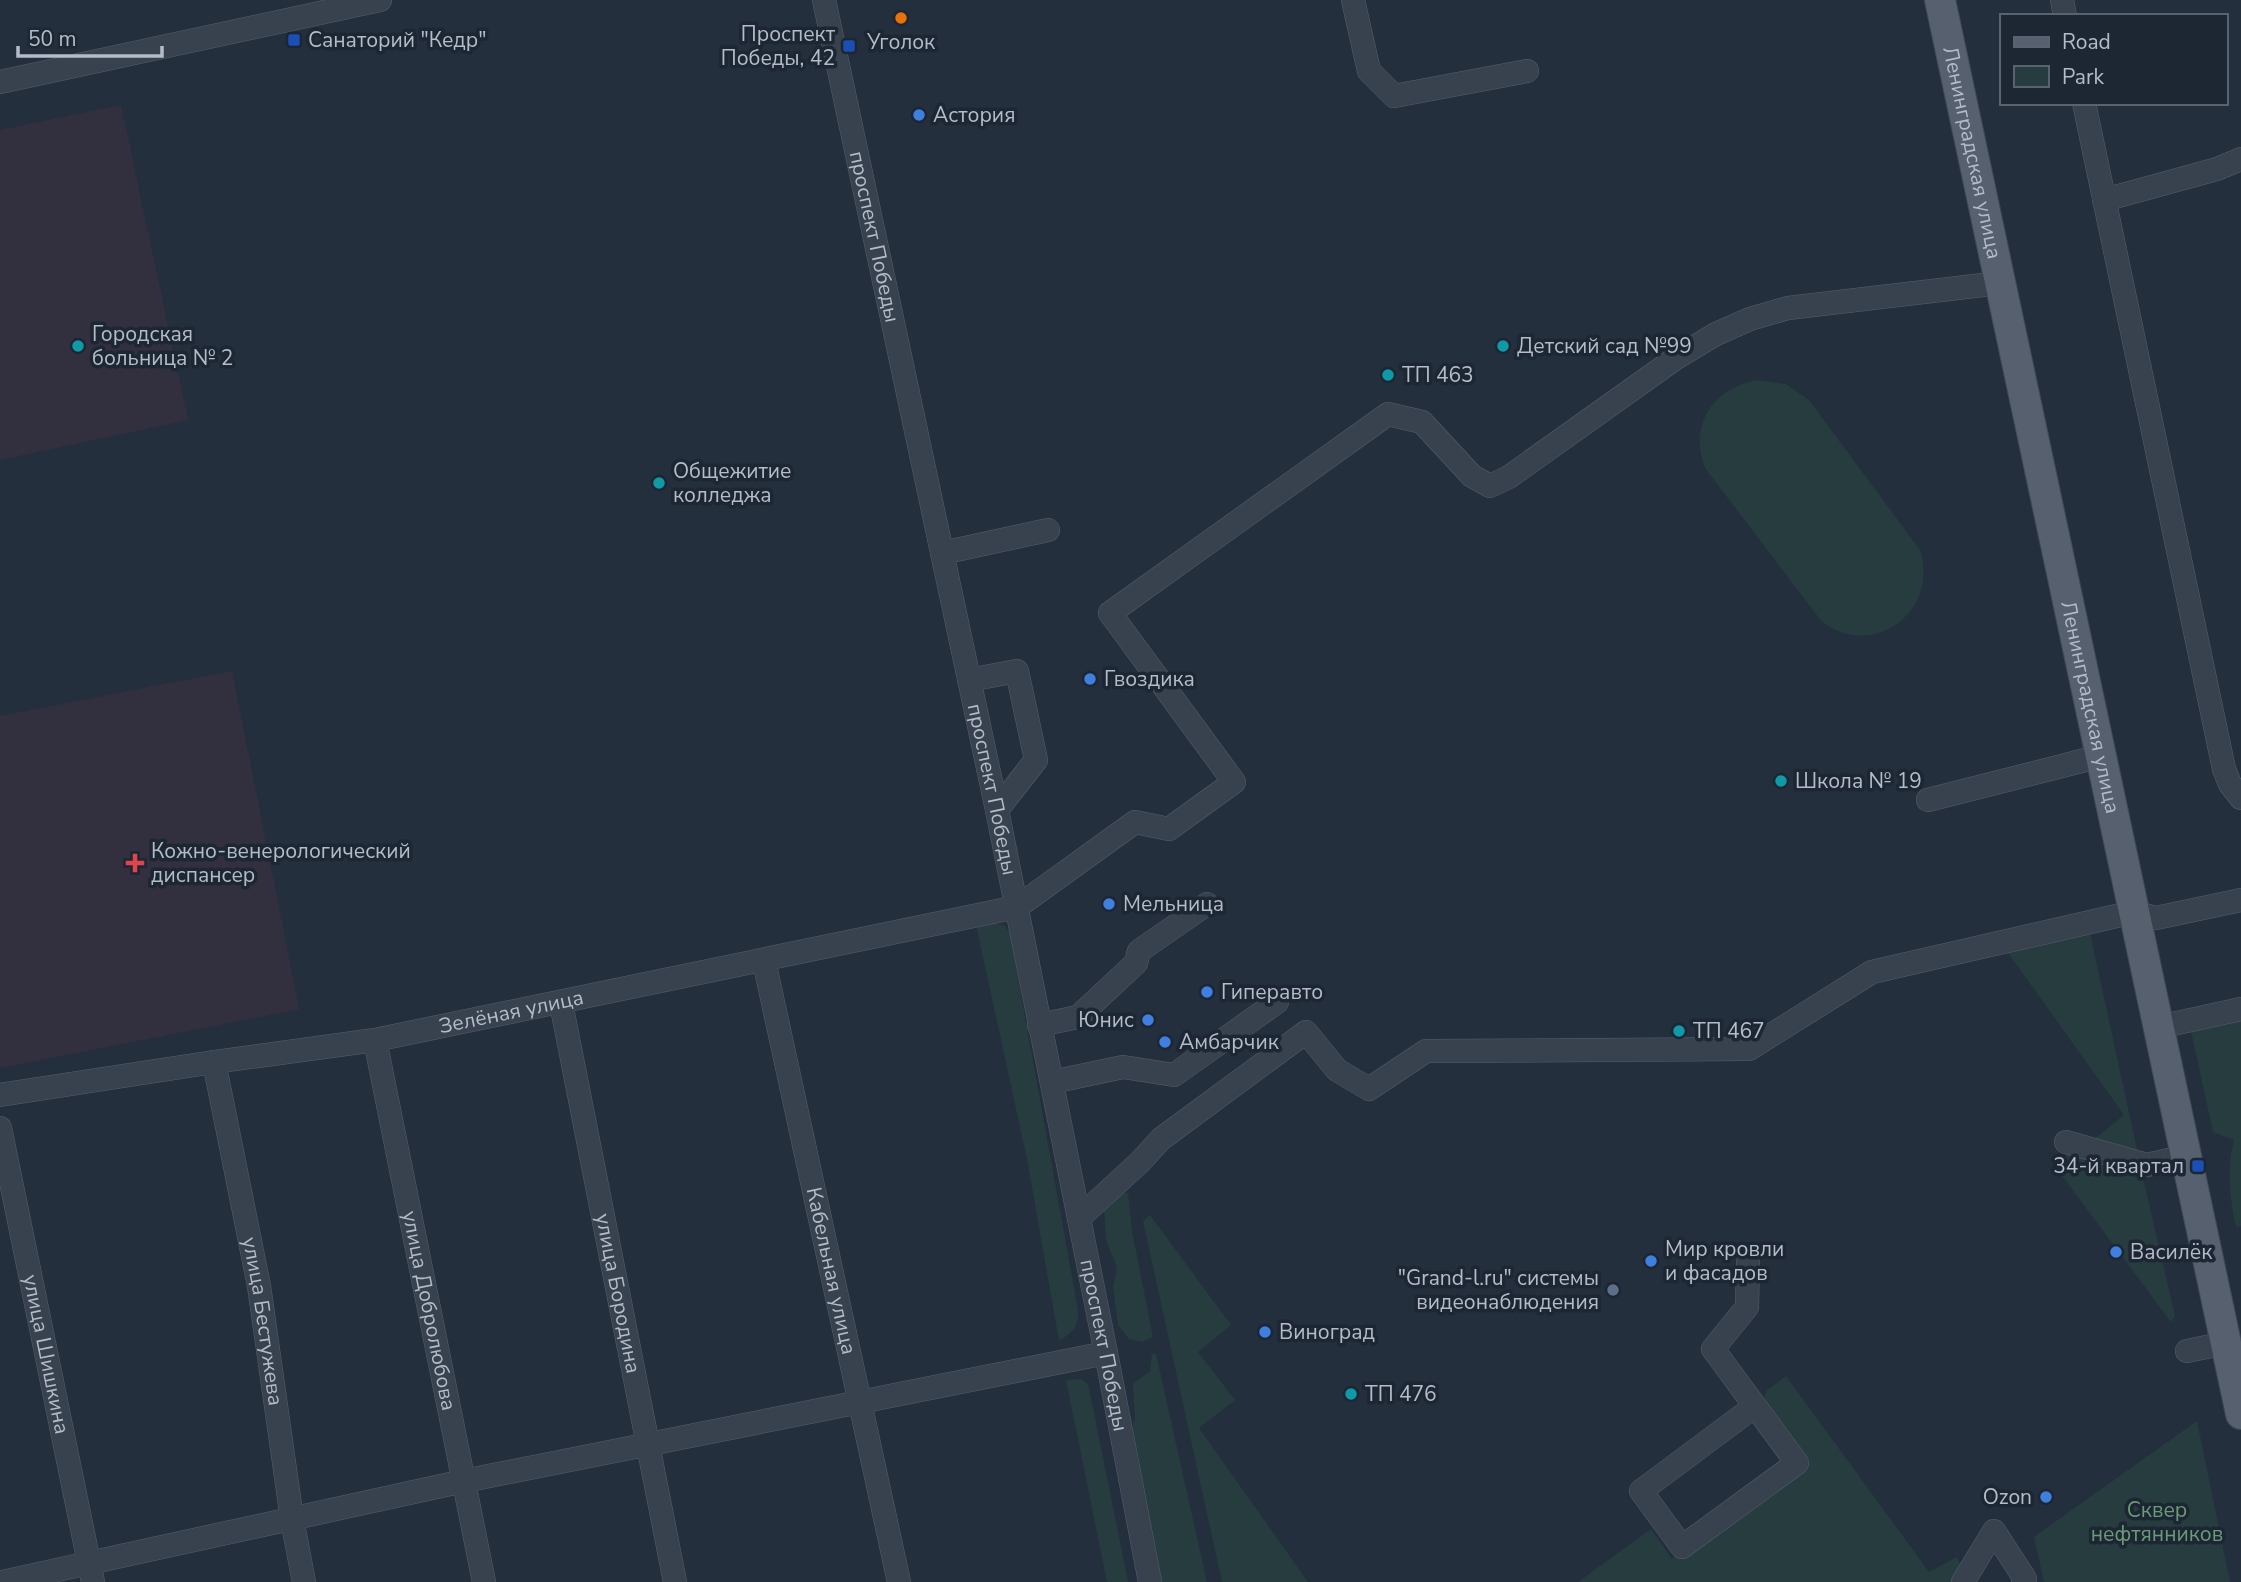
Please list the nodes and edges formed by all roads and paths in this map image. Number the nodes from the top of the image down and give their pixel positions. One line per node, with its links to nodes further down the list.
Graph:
1 (380, 0): 6 (street)
2 (824, 0): 12 (street, проспект Победы)
3 (1353, 0): 5 (street)
4 (1940, 1): 10 (main road, Ленинградская улица)
5 (1527, 71)
6 (0, 82)
7 (2084, 105): 9 (street)
8 (2241, 159): 9 (street)
9 (2104, 200): 15 (street)
10 (2000, 283): 14 (main road, Ленинградская улица); 20 (street)
11 (1048, 530): 12 (street)
12 (942, 553): 13 (street, проспект Победы)
13 (969, 680): 17 (street, проспект Победы); 17 (street)
14 (2101, 756): 16 (street); 21 (main road, Ленинградская улица)
15 (2241, 798)
16 (1928, 800)
17 (997, 810): 20 (street, проспект Победы)
18 (2241, 900): 21 (street)
19 (1207, 904): 26 (street)
20 (1017, 907): 22 (street, Зелёная улица); 26 (street, проспект Победы)
21 (2134, 912): 27 (main road, Ленинградская улица); 35 (street)
22 (764, 961): 24 (street, Зелёная улица); 40 (street, Кабельная улица)
23 (1277, 1002): 30 (street)
24 (561, 1003): 28 (street, Зелёная улица); 43 (street, улица Бородина)
25 (2241, 1009): 27 (street)
26 (1039, 1025): 30 (street, проспект Победы)
27 (2158, 1027): 34 (main road, Ленинградская улица)
28 (375, 1040): 29 (street, Зелёная улица); 44 (street, улица Добролюбова)
29 (214, 1062): 31 (street, Зелёная улица); 45 (street, улица Бестужева)
30 (1052, 1082): 35 (street, проспект Победы)
31 (0, 1095)
32 (0, 1128): 46 (street, улица Шишкина)
33 (2066, 1142): 34 (street)
34 (2186, 1156): 37 (main road, Ленинградская улица)
35 (1079, 1218): 39 (street, проспект Победы)
36 (1748, 1263): 41 (street)
37 (2226, 1343): 38 (street); 42 (main road, Ленинградская улица)
38 (2187, 1351)
39 (1106, 1353): 40 (street); 52 (street, проспект Победы)
40 (860, 1403): 43 (street); 51 (street, Кабельная улица)
41 (1755, 1406): 41 (street)
42 (2241, 1414)
43 (647, 1446): 44 (street); 50 (street, улица Бородина)
44 (464, 1481): 45 (street); 49 (street, улица Добролюбова)
45 (292, 1518): 46 (street); 48 (street, улица Бестужева)
46 (91, 1572): 47 (street)
47 (2, 1582)
48 (304, 1582)
49 (484, 1582)
50 (675, 1582)
51 (899, 1582)
52 (1150, 1582)
53 (1964, 1582): 54 (street)
54 (2023, 1582)

